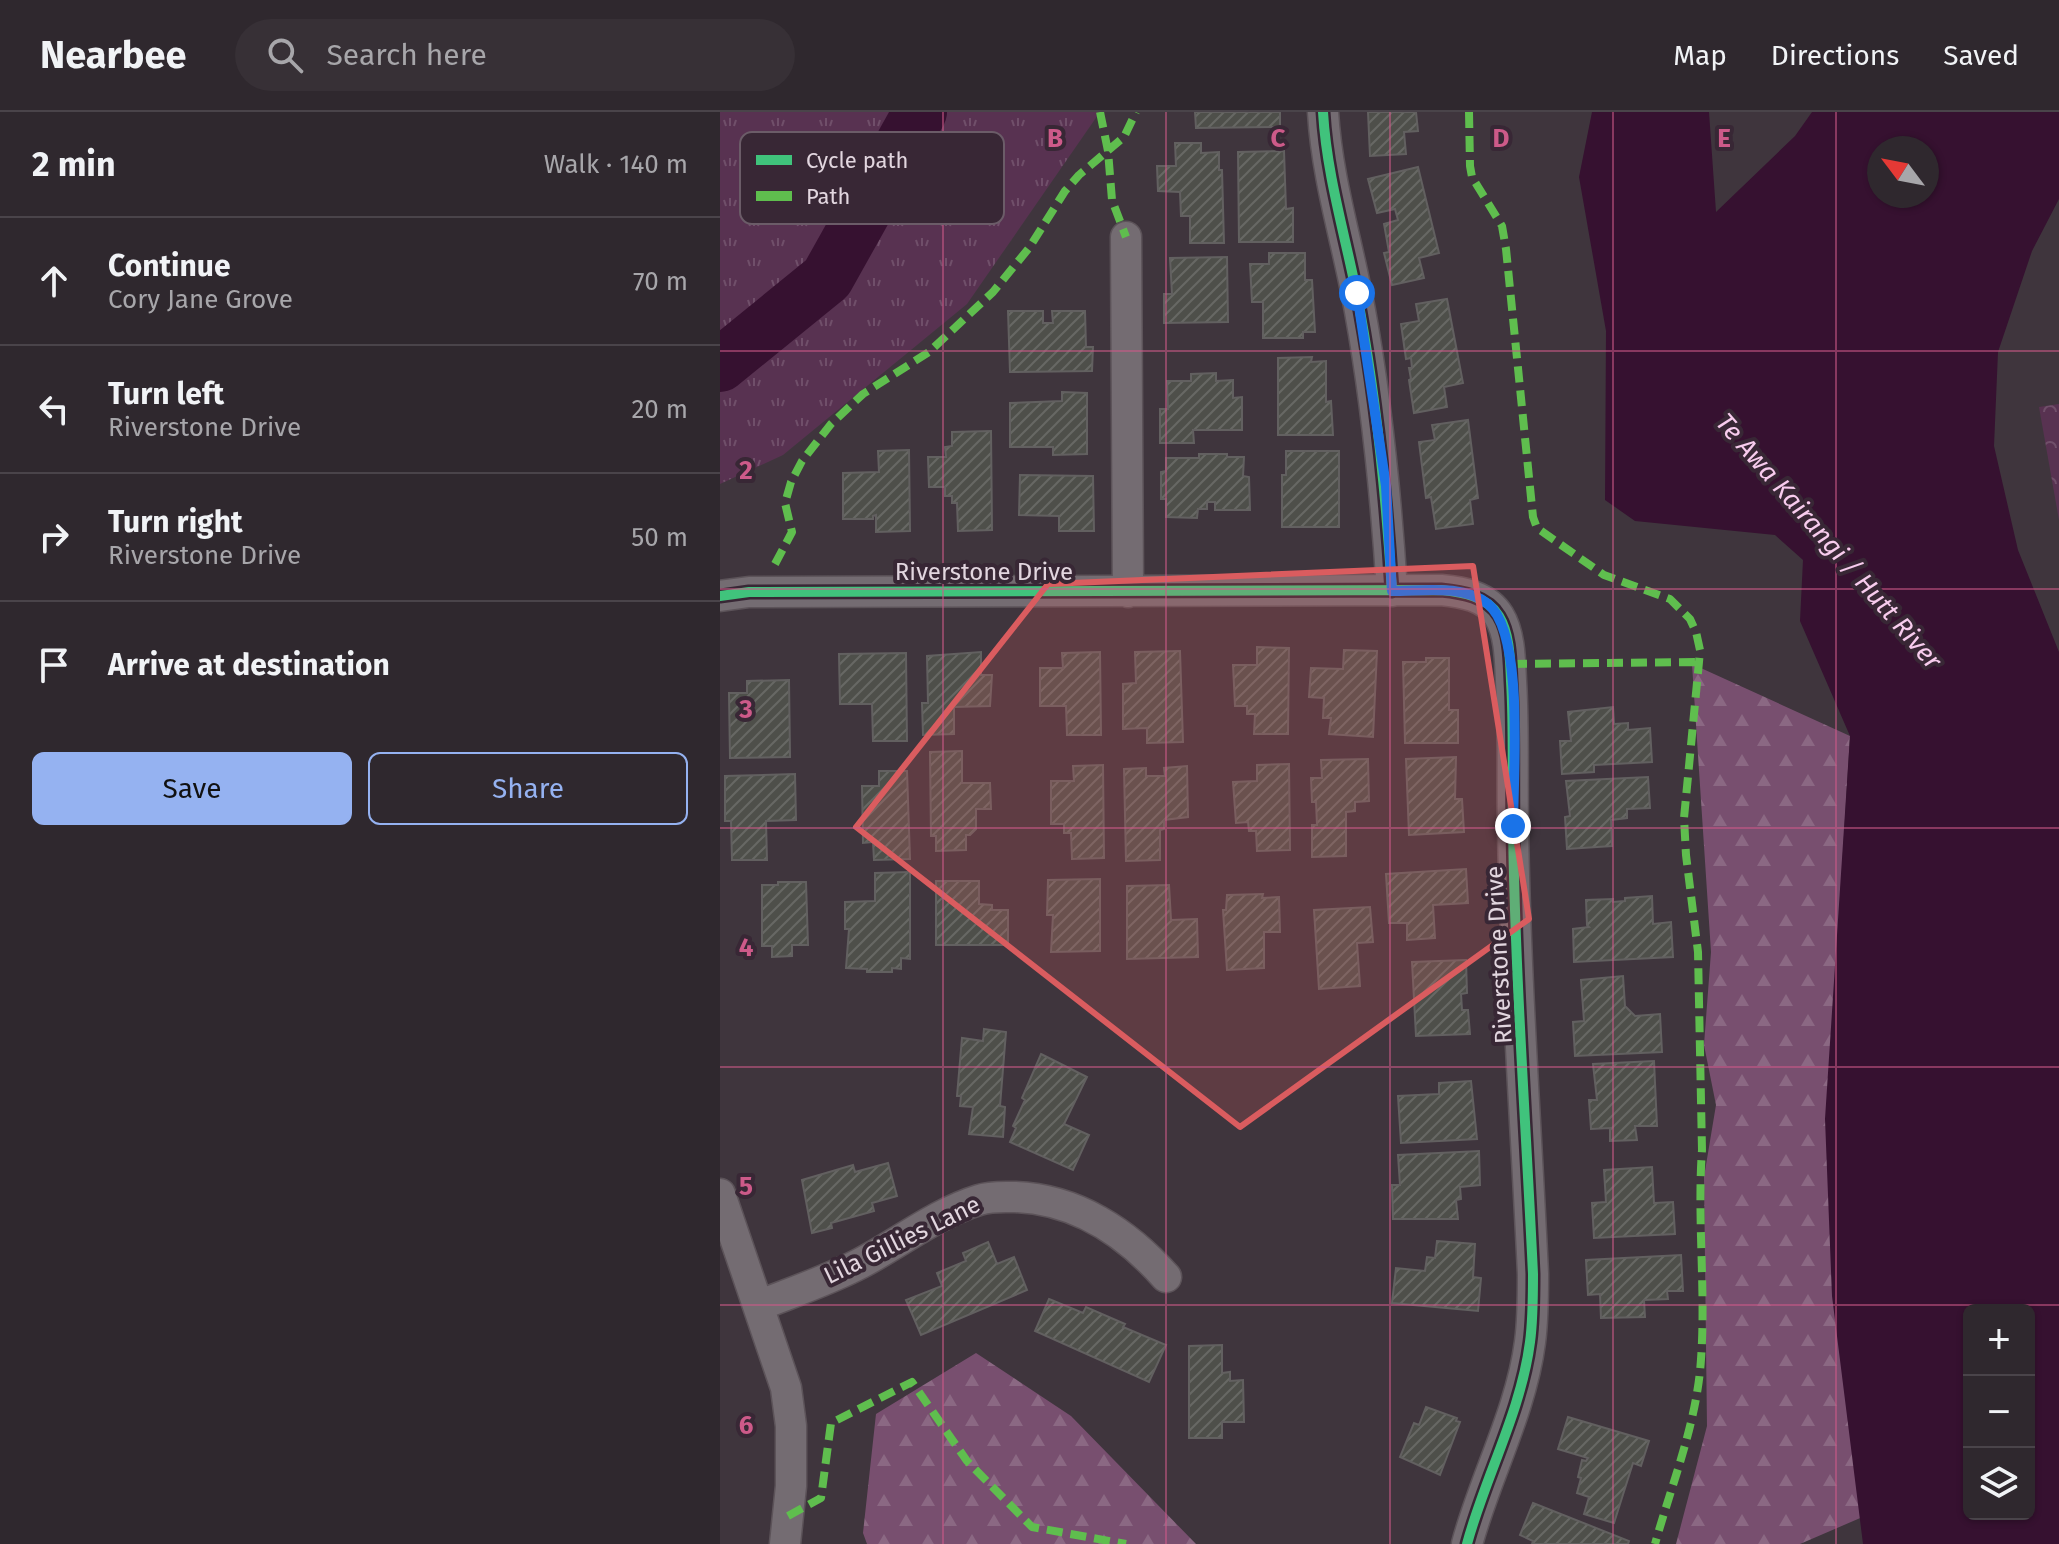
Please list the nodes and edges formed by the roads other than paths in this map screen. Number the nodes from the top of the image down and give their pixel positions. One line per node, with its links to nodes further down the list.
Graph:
1 (1323, 112): 3 (street)
2 (1126, 237): 4 (street)
3 (1392, 591): 4 (street, Riverstone Drive); 10 (street, Riverstone Drive)
4 (1128, 592): 5 (street, Riverstone Drive)
5 (720, 596)
6 (720, 1194): 8 (street)
7 (1166, 1277): 8 (street, Lila Gillies Lane)
8 (760, 1305): 9 (street)
9 (785, 1544)
10 (1467, 1544)

